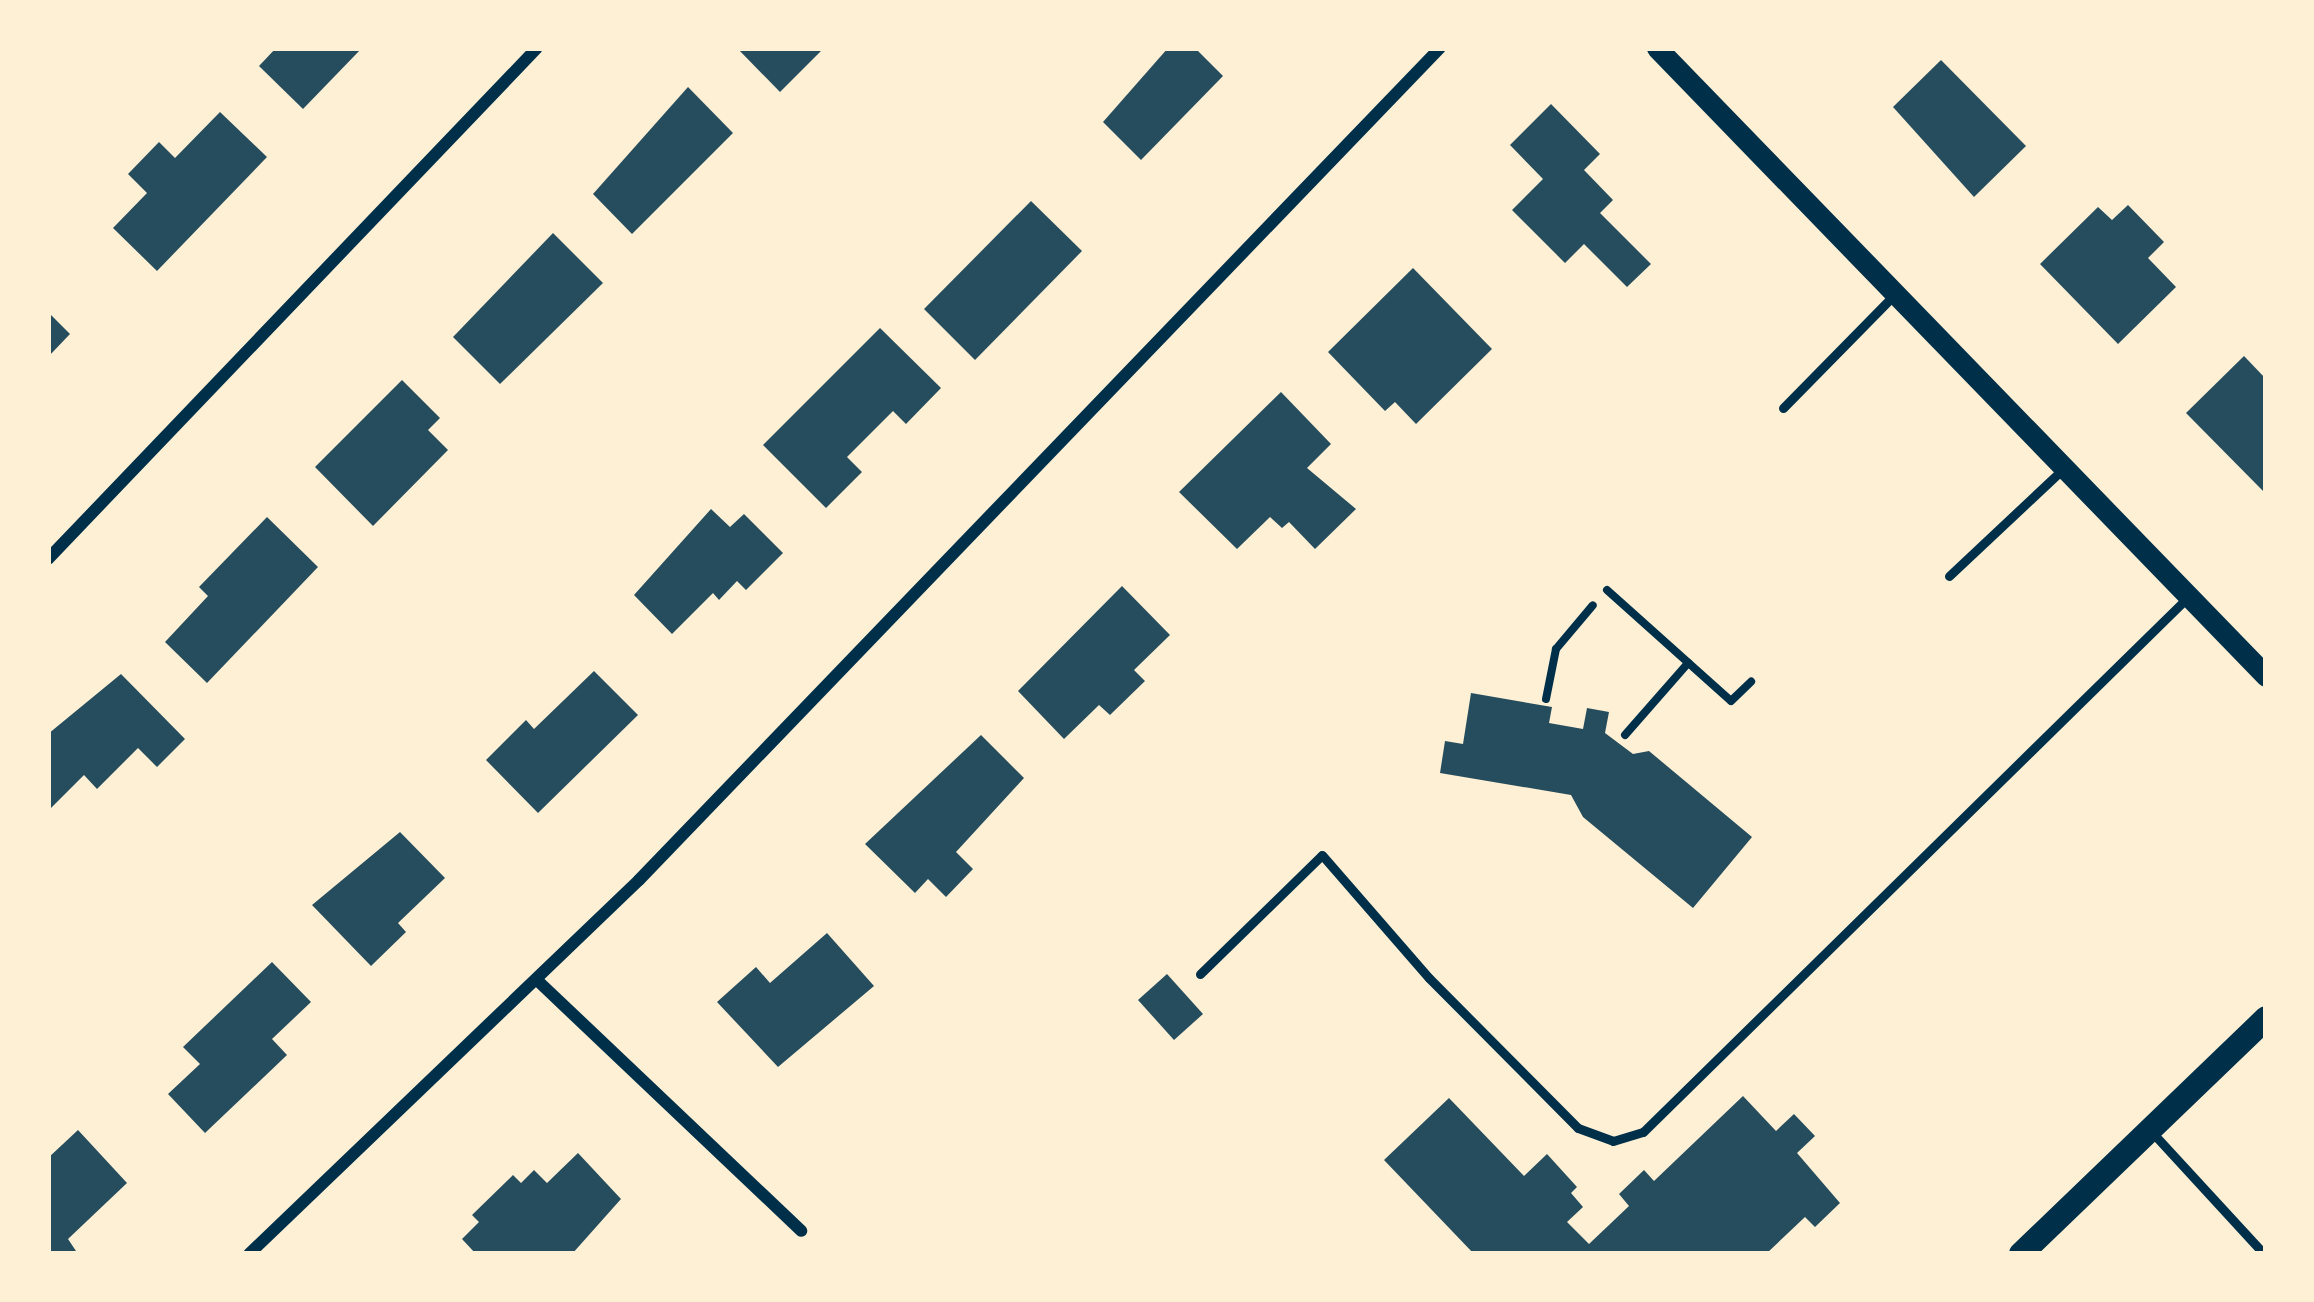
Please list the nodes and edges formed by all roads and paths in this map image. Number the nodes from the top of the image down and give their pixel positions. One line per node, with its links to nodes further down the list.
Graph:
1 (537, 48): 7 (street)
2 (1440, 48): 18 (street)
3 (1658, 48): 4 (street)
4 (1895, 293): 5 (lane); 6 (street)
5 (1784, 408)
6 (2064, 468): 8 (lane); 10 (street)
7 (48, 559)
8 (1949, 576)
9 (1607, 590): 12 (path)
10 (2188, 596): 13 (street); 17 (lane)
11 (1593, 605): 15 (path)
12 (1688, 663): 14 (path); 16 (path)
13 (2266, 676)
14 (1751, 682)
15 (1546, 699)
16 (1625, 735)
17 (1200, 974)
18 (538, 981): 21 (street); 22 (street)
19 (2266, 1018): 20 (main road)
20 (2148, 1129): 23 (main road); 24 (lane)
21 (801, 1231)
22 (249, 1254)
23 (2021, 1254)
24 (2264, 1254)

